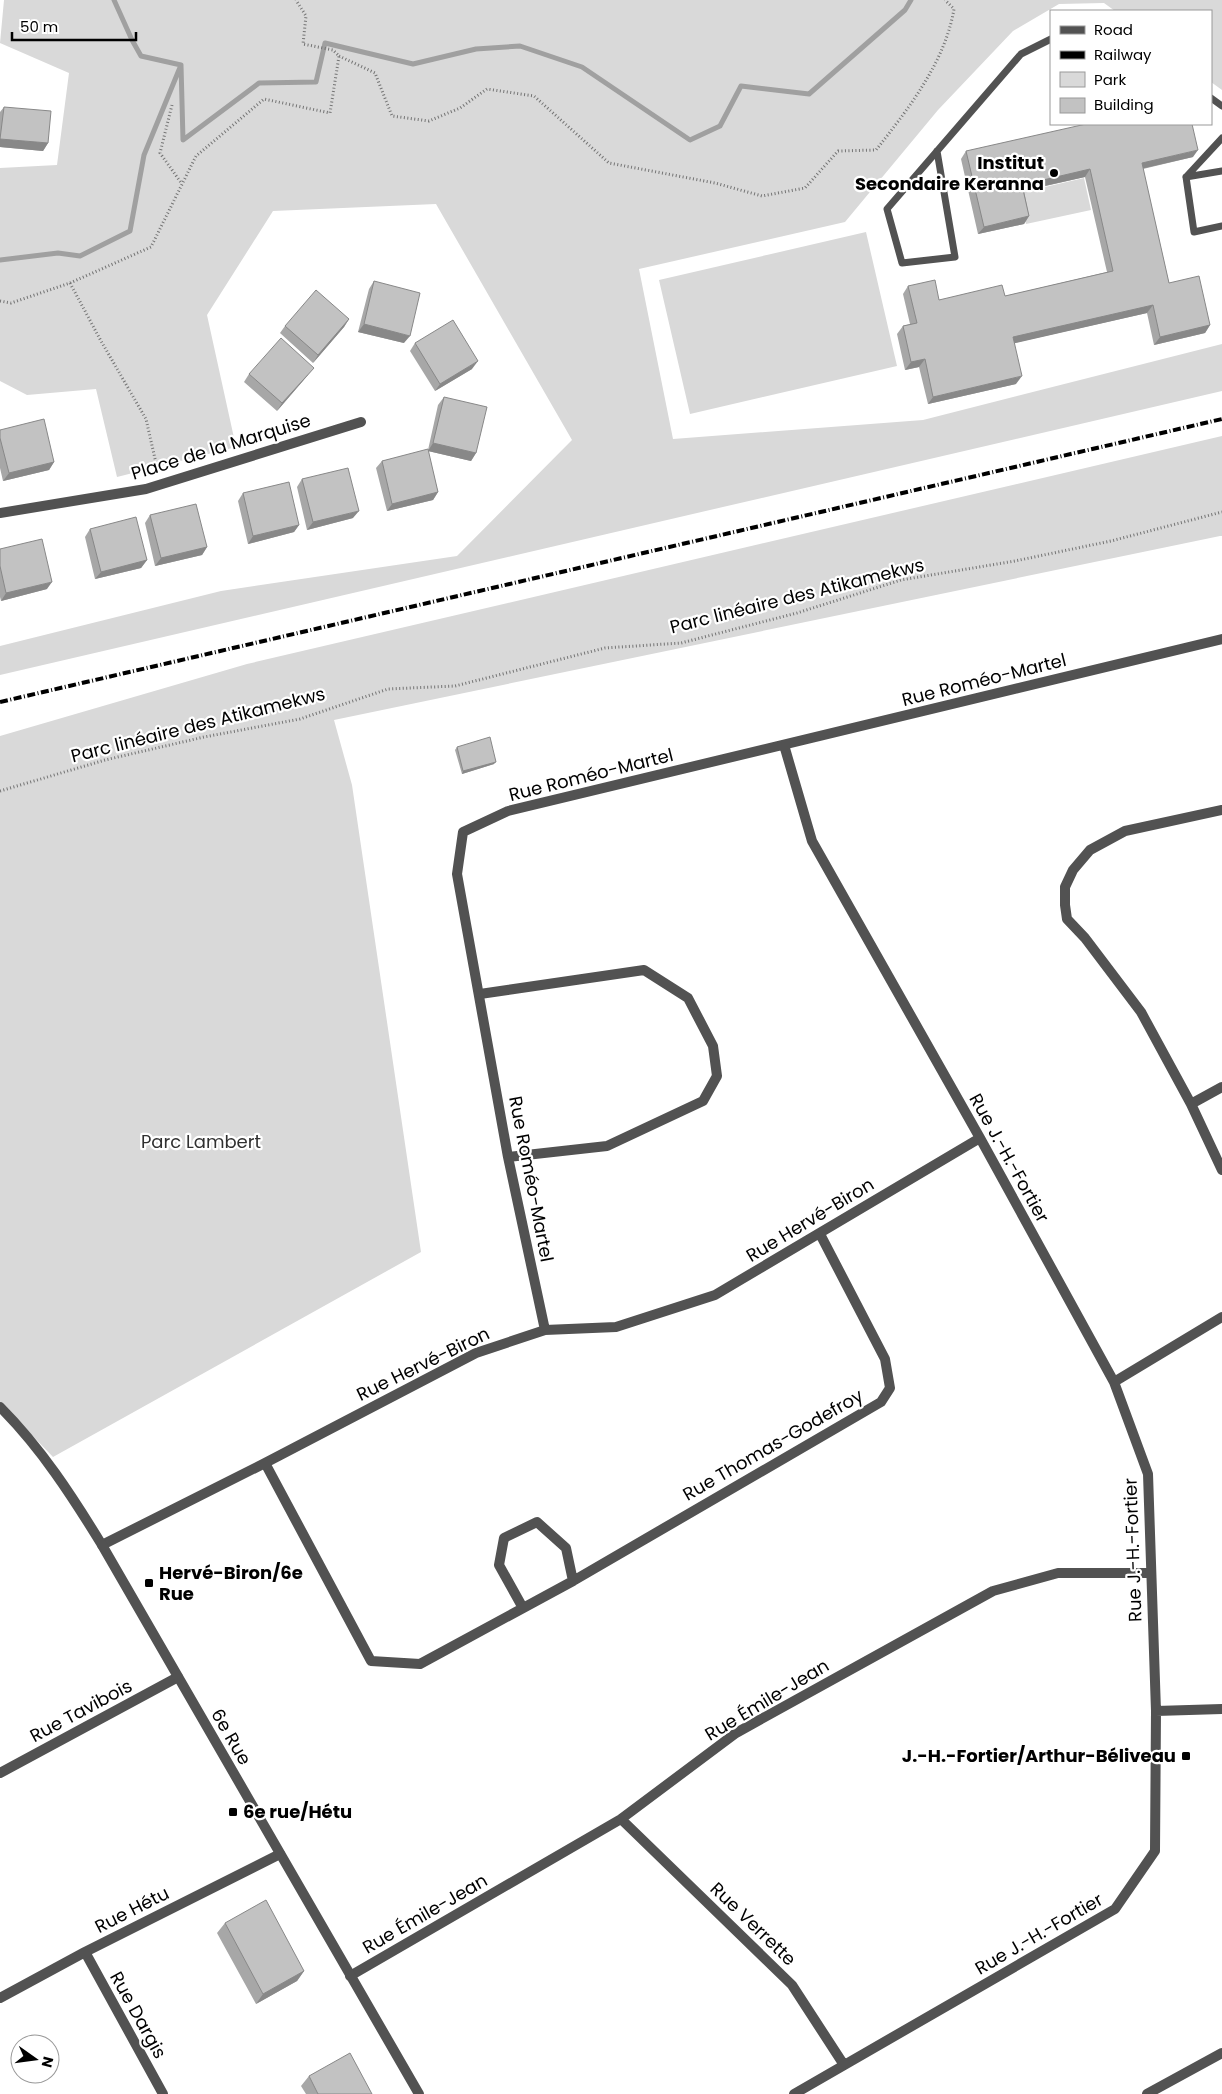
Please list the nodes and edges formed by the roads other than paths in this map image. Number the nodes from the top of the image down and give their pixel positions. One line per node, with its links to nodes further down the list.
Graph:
1 (1050, 40): 3 (lane)
2 (1222, 138): 5 (lane)
3 (937, 151): 3 (lane)
4 (1222, 171): 5 (lane)
5 (1186, 176): 6 (lane)
6 (1222, 226)
7 (362, 422): 8 (street, Place de la Marquise)
8 (0, 513)
9 (1222, 639): 10 (street, Rue Roméo-Martel)
10 (784, 745): 12 (street, Rue Roméo-Martel); 15 (street, Rue J.-H.-Fortier)
11 (1222, 810): 14 (street)
12 (480, 994): 16 (street, Rue Roméo-Martel); 16 (street)
13 (1222, 1087): 14 (street)
14 (1191, 1104): 17 (street)
15 (980, 1138): 18 (street, Rue Hervé-Biron); 21 (street, Rue J.-H.-Fortier)
16 (508, 1157): 20 (street, Rue Roméo-Martel)
17 (1222, 1170)
18 (820, 1234): 20 (street, Rue Hervé-Biron); 26 (street, Rue Thomas-Godefroy)
19 (1222, 1318): 21 (street)
20 (545, 1330): 23 (street, Rue Hervé-Biron)
21 (1114, 1382): 25 (street, Rue J.-H.-Fortier)
22 (0, 1407): 24 (street, 6e Rue)
23 (265, 1463): 24 (street, Rue Hervé-Biron); 27 (street, Rue Thomas-Godefroy)
24 (102, 1545): 28 (street, 6e Rue)
25 (1151, 1573): 30 (street, Rue J.-H.-Fortier); 32 (street, Rue Émile-Jean)
26 (573, 1581): 27 (street, Rue Thomas-Godefroy); 27 (street)
27 (523, 1608)
28 (178, 1678): 31 (street, Rue Tavibois); 33 (street, 6e Rue)
29 (1222, 1708): 30 (street)
30 (1156, 1711): 38 (street, Rue J.-H.-Fortier)
31 (0, 1773)
32 (621, 1819): 35 (street, Rue Émile-Jean); 38 (street, Rue Verrette)
33 (280, 1854): 34 (street, Rue Hétu); 35 (street, 6e Rue)
34 (85, 1952): 36 (street, Rue Hétu); 39 (street, Rue Dargis)
35 (350, 1976): 40 (street, 6e Rue)
36 (0, 1998)
37 (1222, 2054): 42 (street)
38 (844, 2065): 41 (street, Rue J.-H.-Fortier)
39 (163, 2094)
40 (419, 2094)
41 (794, 2094)
42 (1147, 2094)

